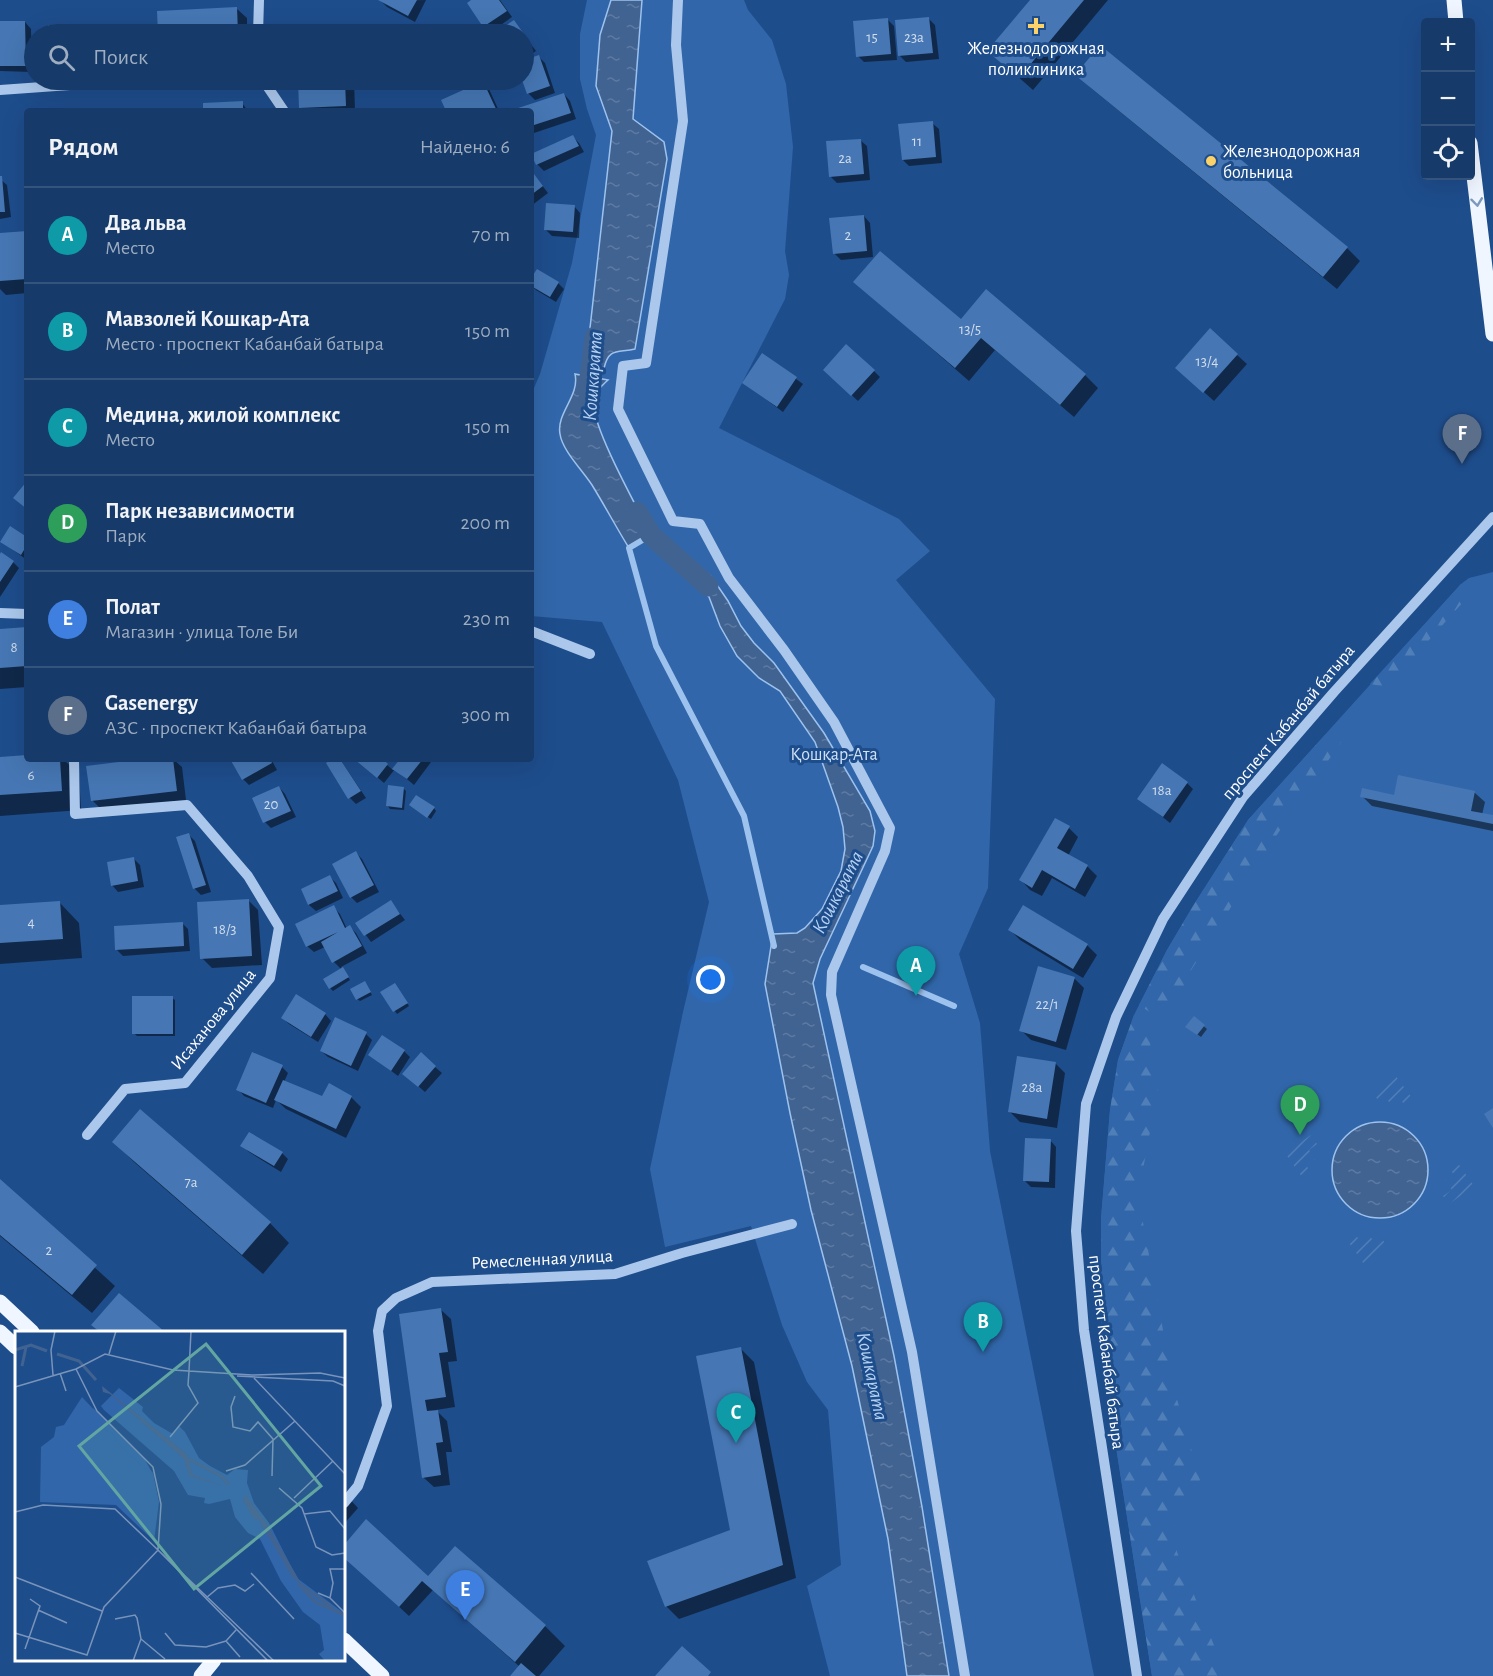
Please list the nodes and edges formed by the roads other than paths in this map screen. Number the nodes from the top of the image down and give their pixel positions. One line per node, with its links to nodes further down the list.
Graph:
1 (259, 0): 5 (street)
2 (678, 0): 29 (street)
3 (1454, 0): 4 (main road)
4 (1456, 18)
5 (258, 24)
6 (24, 88): 7 (street)
7 (0, 90)
8 (270, 90): 9 (street)
9 (282, 108)
10 (1474, 180): 11 (main road, one-way to 11)
11 (1493, 334)
12 (1493, 517): 30 (street, проспект Кабанбай батыра)
13 (0, 613): 14 (street)
14 (24, 614)
15 (534, 632): 16 (street)
16 (590, 654)
17 (74, 762): 18 (street, Исаханова улица)
18 (87, 1135)
19 (792, 1224): 24 (street, Ремесленная улица)
20 (0, 1302): 21 (main road)
21 (31, 1331)
22 (0, 1332): 23 (main road)
23 (15, 1346)
24 (345, 1502)
25 (345, 1641): 28 (main road)
26 (212, 1661): 27 (main road)
27 (201, 1676)
28 (382, 1676)
29 (965, 1676)
30 (1137, 1676)

